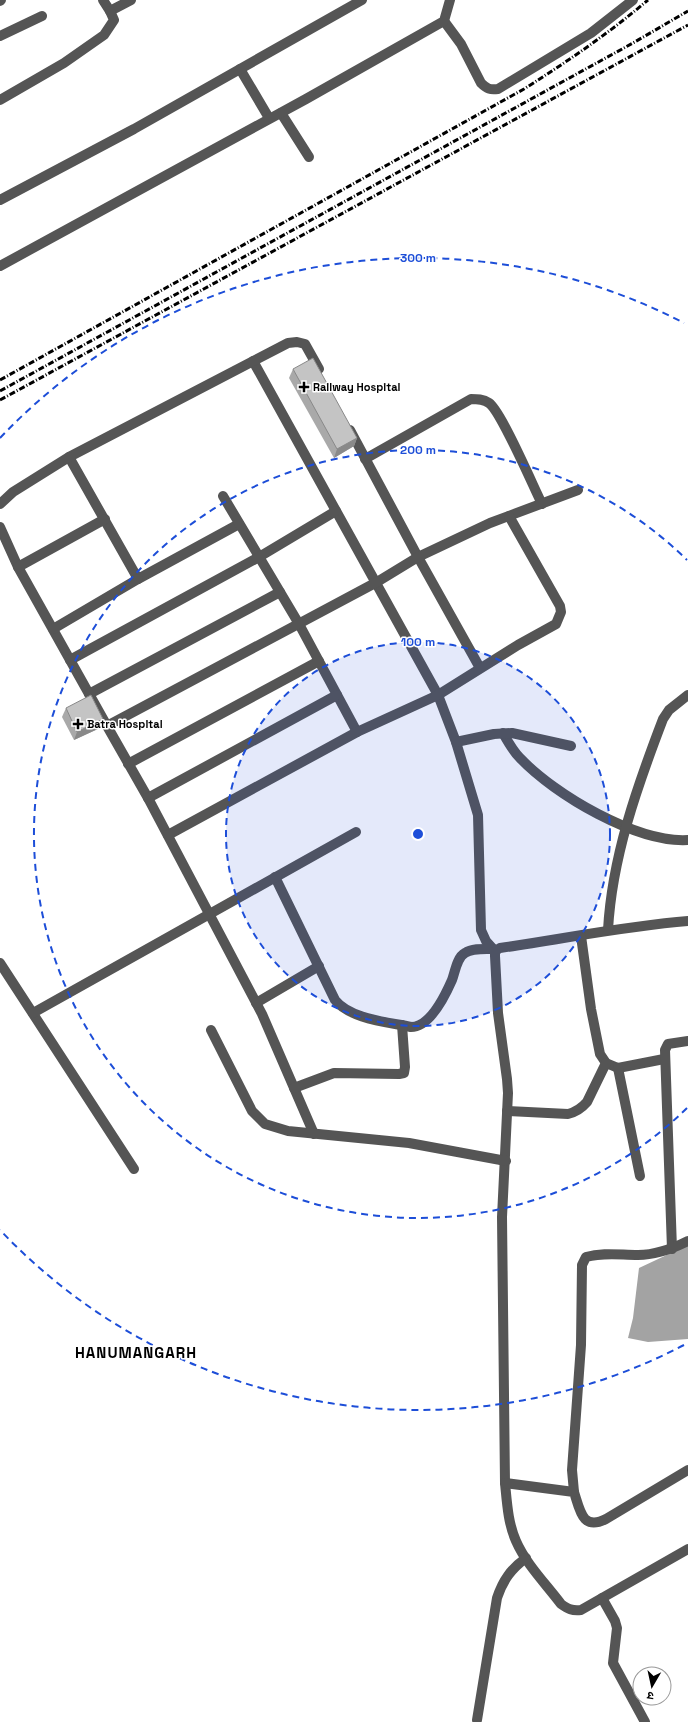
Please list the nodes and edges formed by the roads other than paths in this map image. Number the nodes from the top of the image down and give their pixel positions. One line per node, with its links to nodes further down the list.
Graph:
1 (103, 0): 6 (street)
2 (131, 0): 6 (street)
3 (362, 0): 10 (street)
4 (450, 0): 8 (street)
5 (633, 0): 8 (street)
6 (110, 11): 11 (street)
7 (42, 16): 9 (street)
8 (444, 20): 12 (street)
9 (0, 36)
10 (240, 69): 13 (street); 15 (street)
11 (0, 100)
12 (281, 112): 13 (street); 14 (street)
13 (269, 118): 16 (street)
14 (309, 157)
15 (0, 200)
16 (0, 265)
17 (253, 361): 18 (street); 20 (street); 26 (street)
18 (323, 378)
19 (344, 419): 21 (street)
20 (69, 457): 24 (street); 28 (street)
21 (366, 459): 25 (street); 32 (street)
22 (578, 490): 25 (street)
23 (223, 496): 29 (street)
24 (0, 504)
25 (542, 504): 27 (street)
26 (336, 511): 31 (street); 35 (street)
27 (509, 516): 32 (street); 41 (street)
28 (105, 519): 33 (street); 34 (street)
29 (239, 524): 31 (street); 34 (street)
30 (0, 527): 33 (street)
31 (259, 557): 36 (street); 39 (street)
32 (418, 557): 35 (street); 41 (street)
33 (18, 567): 38 (street)
34 (138, 579): 38 (street)
35 (376, 582): 37 (street); 44 (street)
36 (280, 592): 37 (street); 42 (street)
37 (299, 624): 40 (street); 46 (street)
38 (53, 629): 39 (street)
39 (70, 660): 42 (street)
40 (319, 661): 43 (street); 51 (street)
41 (480, 668): 44 (street)
42 (89, 694): 46 (street)
43 (337, 695): 47 (street); 52 (street)
44 (438, 695): 47 (street); 49 (street)
45 (688, 695): 53 (street)
46 (107, 726): 51 (street)
47 (357, 732): 55 (street)
48 (503, 733): 49 (street); 50 (street); 53 (street)
49 (456, 742): 62 (street)
50 (571, 746)
51 (128, 764): 52 (street)
52 (148, 798): 55 (street)
53 (626, 827): 56 (street); 60 (street)
54 (356, 832): 57 (street)
55 (168, 836): 58 (street)
56 (688, 840)
57 (276, 877): 58 (street); 64 (street)
58 (209, 914): 65 (street); 66 (street)
59 (688, 921): 60 (street)
60 (608, 930): 61 (street)
61 (581, 936): 62 (street); 71 (street)
62 (494, 950): 67 (street); 74 (street)
63 (0, 963): 66 (street)
64 (318, 966): 65 (street); 67 (street)
65 (256, 1003): 73 (street)
66 (33, 1013): 77 (street)
67 (402, 1025): 73 (street)
68 (212, 1030): 75 (street)
69 (688, 1041): 70 (street)
70 (664, 1059): 72 (street); 80 (street)
71 (606, 1063): 72 (street); 74 (street)
72 (618, 1068): 78 (street)
73 (294, 1088): 75 (street)
74 (507, 1111): 76 (street)
75 (314, 1134): 76 (street)
76 (506, 1161): 82 (street)
77 (134, 1169)
78 (640, 1176)
79 (688, 1241): 80 (street)
80 (672, 1249): 83 (street)
81 (688, 1470): 83 (street)
82 (505, 1483): 83 (street); 85 (street)
83 (574, 1492)
84 (688, 1549): 86 (street)
85 (526, 1558): 86 (street); 87 (street)
86 (602, 1598): 88 (street)
87 (477, 1720)
88 (645, 1722)

